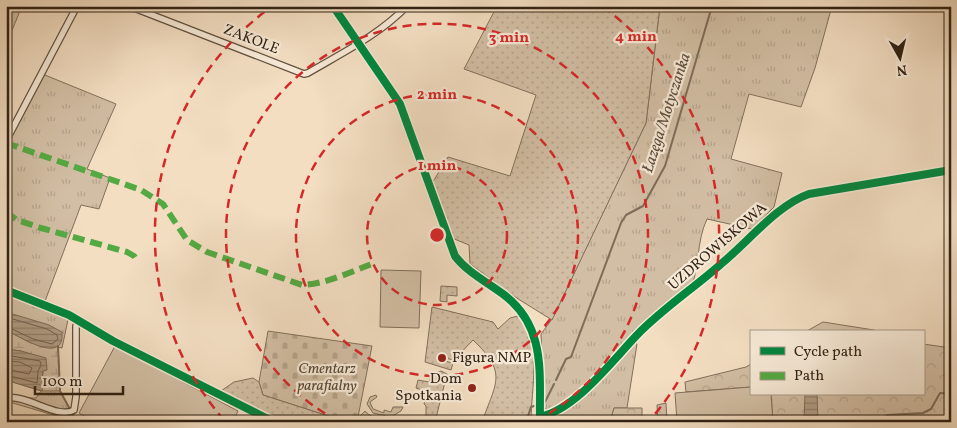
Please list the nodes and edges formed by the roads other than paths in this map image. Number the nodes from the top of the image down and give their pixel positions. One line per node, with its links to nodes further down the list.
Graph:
1 (77, 6): 6 (street)
2 (129, 6): 5 (street, ZAKOLE)
3 (334, 6): 5 (street)
4 (407, 6): 5 (street)
5 (359, 43): 11 (street)
6 (6, 141)
7 (951, 170): 11 (street, UZDROWISKOWA)
8 (6, 290): 9 (street)
9 (79, 321): 10 (street); 12 (street)
10 (7, 397)
11 (540, 419)
12 (274, 422)

